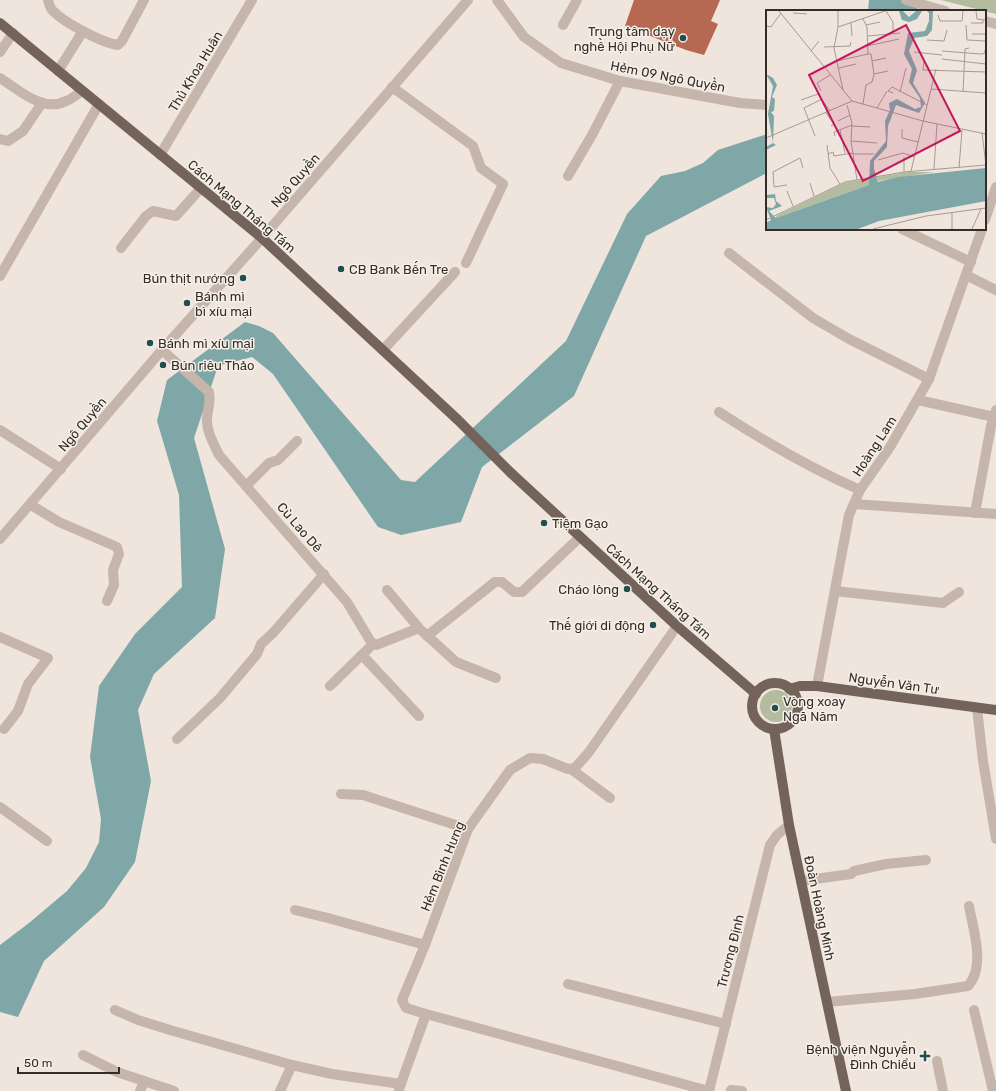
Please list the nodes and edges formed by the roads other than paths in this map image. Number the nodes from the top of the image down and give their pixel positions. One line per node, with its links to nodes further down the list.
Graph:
1 (48, 0): 13 (street)
2 (144, 0): 13 (street)
3 (252, 0): 25 (street, Thủ Khoa Huân)
4 (468, 0): 19 (street, Ngô Quyền)
5 (497, 0): 18 (street, Hẻm 09 Ngô Quyền)
6 (577, 0): 12 (street)
7 (906, 0): 8 (street)
8 (941, 10)
9 (986, 21): 11 (street)
10 (0, 23): 14 (main road, Cách Mạng Tháng Tám)
11 (996, 24)
12 (563, 25)
13 (83, 31): 16 (street)
14 (12, 33): 15 (street); 16 (main road, Cách Mạng Tháng Tám)
15 (0, 52)
16 (58, 71): 20 (main road, Cách Mạng Tháng Tám)
17 (0, 78): 21 (street)
18 (620, 81): 23 (street, Hẻm 09 Ngô Quyền); 26 (street)
19 (392, 87): 32 (street, Ngô Quyền); 36 (street)
20 (82, 90): 21 (street); 22 (main road, Cách Mạng Tháng Tám)
21 (42, 103): 24 (street)
22 (98, 104): 25 (main road, Cách Mạng Tháng Tám); 39 (street)
23 (766, 105)
24 (0, 139)
25 (160, 155): 28 (main road, Cách Mạng Tháng Tám)
26 (568, 176)
27 (996, 187): 29 (street)
28 (201, 188): 32 (main road, Cách Mạng Tháng Tám); 33 (street)
29 (986, 217)
30 (904, 230): 35 (street)
31 (982, 230): 35 (street, Hoàng Lam)
32 (262, 238): 41 (street, Ngô Quyền); 42 (main road, Cách Mạng Tháng Tám)
33 (121, 248)
34 (729, 253): 43 (street)
35 (971, 262): 38 (street, Hoàng Lam)
36 (466, 263)
37 (455, 272): 42 (street)
38 (966, 275): 40 (street); 43 (street, Hoàng Lam)
39 (0, 276)
40 (996, 290)
41 (162, 350): 49 (street, Ngô Quyền); 50 (street, Cù Lao Dê)
42 (383, 350): 56 (main road, Cách Mạng Tháng Tám)
43 (930, 379): 44 (street, Hoàng Lam)
44 (918, 400): 46 (street); 51 (street, Hoàng Lam)
45 (719, 412): 51 (street)
46 (995, 413): 54 (street)
47 (0, 430): 49 (street)
48 (297, 441): 50 (street)
49 (61, 469): 53 (street, Ngô Quyền)
50 (246, 486): 58 (street, Cù Lao Dê)
51 (860, 490): 52 (street, Hoàng Lam)
52 (854, 504): 54 (street); 60 (street, Hoàng Lam)
53 (31, 505): 57 (street, Ngô Quyền); 62 (street)
54 (975, 513): 55 (street)
55 (996, 514)
56 (580, 537): 63 (main road, Cách Mạng Tháng Tám); 66 (street)
57 (0, 540)
58 (324, 574): 67 (street, Cù Lao Dê); 79 (street)
59 (387, 590): 64 (street)
60 (835, 591): 61 (street); 71 (street, Hoàng Lam)
61 (959, 592)
62 (107, 601)
63 (677, 626): 73 (main road, Cách Mạng Tháng Tám); 80 (street)
64 (419, 628): 66 (street); 67 (street)
65 (0, 636): 77 (street)
66 (427, 636): 69 (street)
67 (374, 644): 68 (street)
68 (362, 655): 70 (street); 76 (street)
69 (496, 678)
70 (330, 686)
71 (817, 686): 72 (main road, Nguyễn Văn Tư); 74 (main road, Nguyễn Văn Tư)
72 (790, 689): 73 (main road); 78 (main road)
73 (756, 694): 78 (main road)
74 (977, 708): 75 (main road, Nguyễn Văn Tư); 86 (street)
75 (996, 710)
76 (419, 716)
77 (4, 729)
78 (774, 729): 84 (main road, Đoàn Hoàng Minh)
79 (177, 739)
80 (571, 768): 82 (street); 85 (street, Hẻm Bình Hưng)
81 (341, 794): 85 (street)
82 (610, 798)
83 (0, 807): 87 (street)
84 (789, 825): 89 (main road, Đoàn Hoàng Minh); 98 (street, Trương Định)
85 (468, 830): 92 (street, Hẻm Bình Hưng)
86 (996, 838)
87 (47, 840)
88 (926, 860): 89 (street)
89 (801, 881): 94 (main road, Đoàn Hoàng Minh)
90 (968, 906): 94 (street)
91 (295, 910): 92 (street)
92 (425, 945): 97 (street, Hẻm Bình Hưng)
93 (568, 984): 98 (street)
94 (827, 1002): 109 (main road, Đoàn Hoàng Minh)
95 (115, 1010): 101 (street)
96 (974, 1010): 111 (street)
97 (426, 1014): 103 (street); 107 (street, Hẻm Bình Hưng)
98 (726, 1024): 107 (street, Trương Định)
99 (83, 1055): 102 (street)
100 (937, 1061): 110 (street)
101 (292, 1065): 103 (street); 106 (street)
102 (142, 1086): 105 (street)
103 (400, 1088)
104 (731, 1090): 108 (street)
105 (174, 1091)
106 (280, 1091)
107 (709, 1091)
108 (742, 1091)
109 (846, 1091)
110 (943, 1091)
111 (993, 1091)

